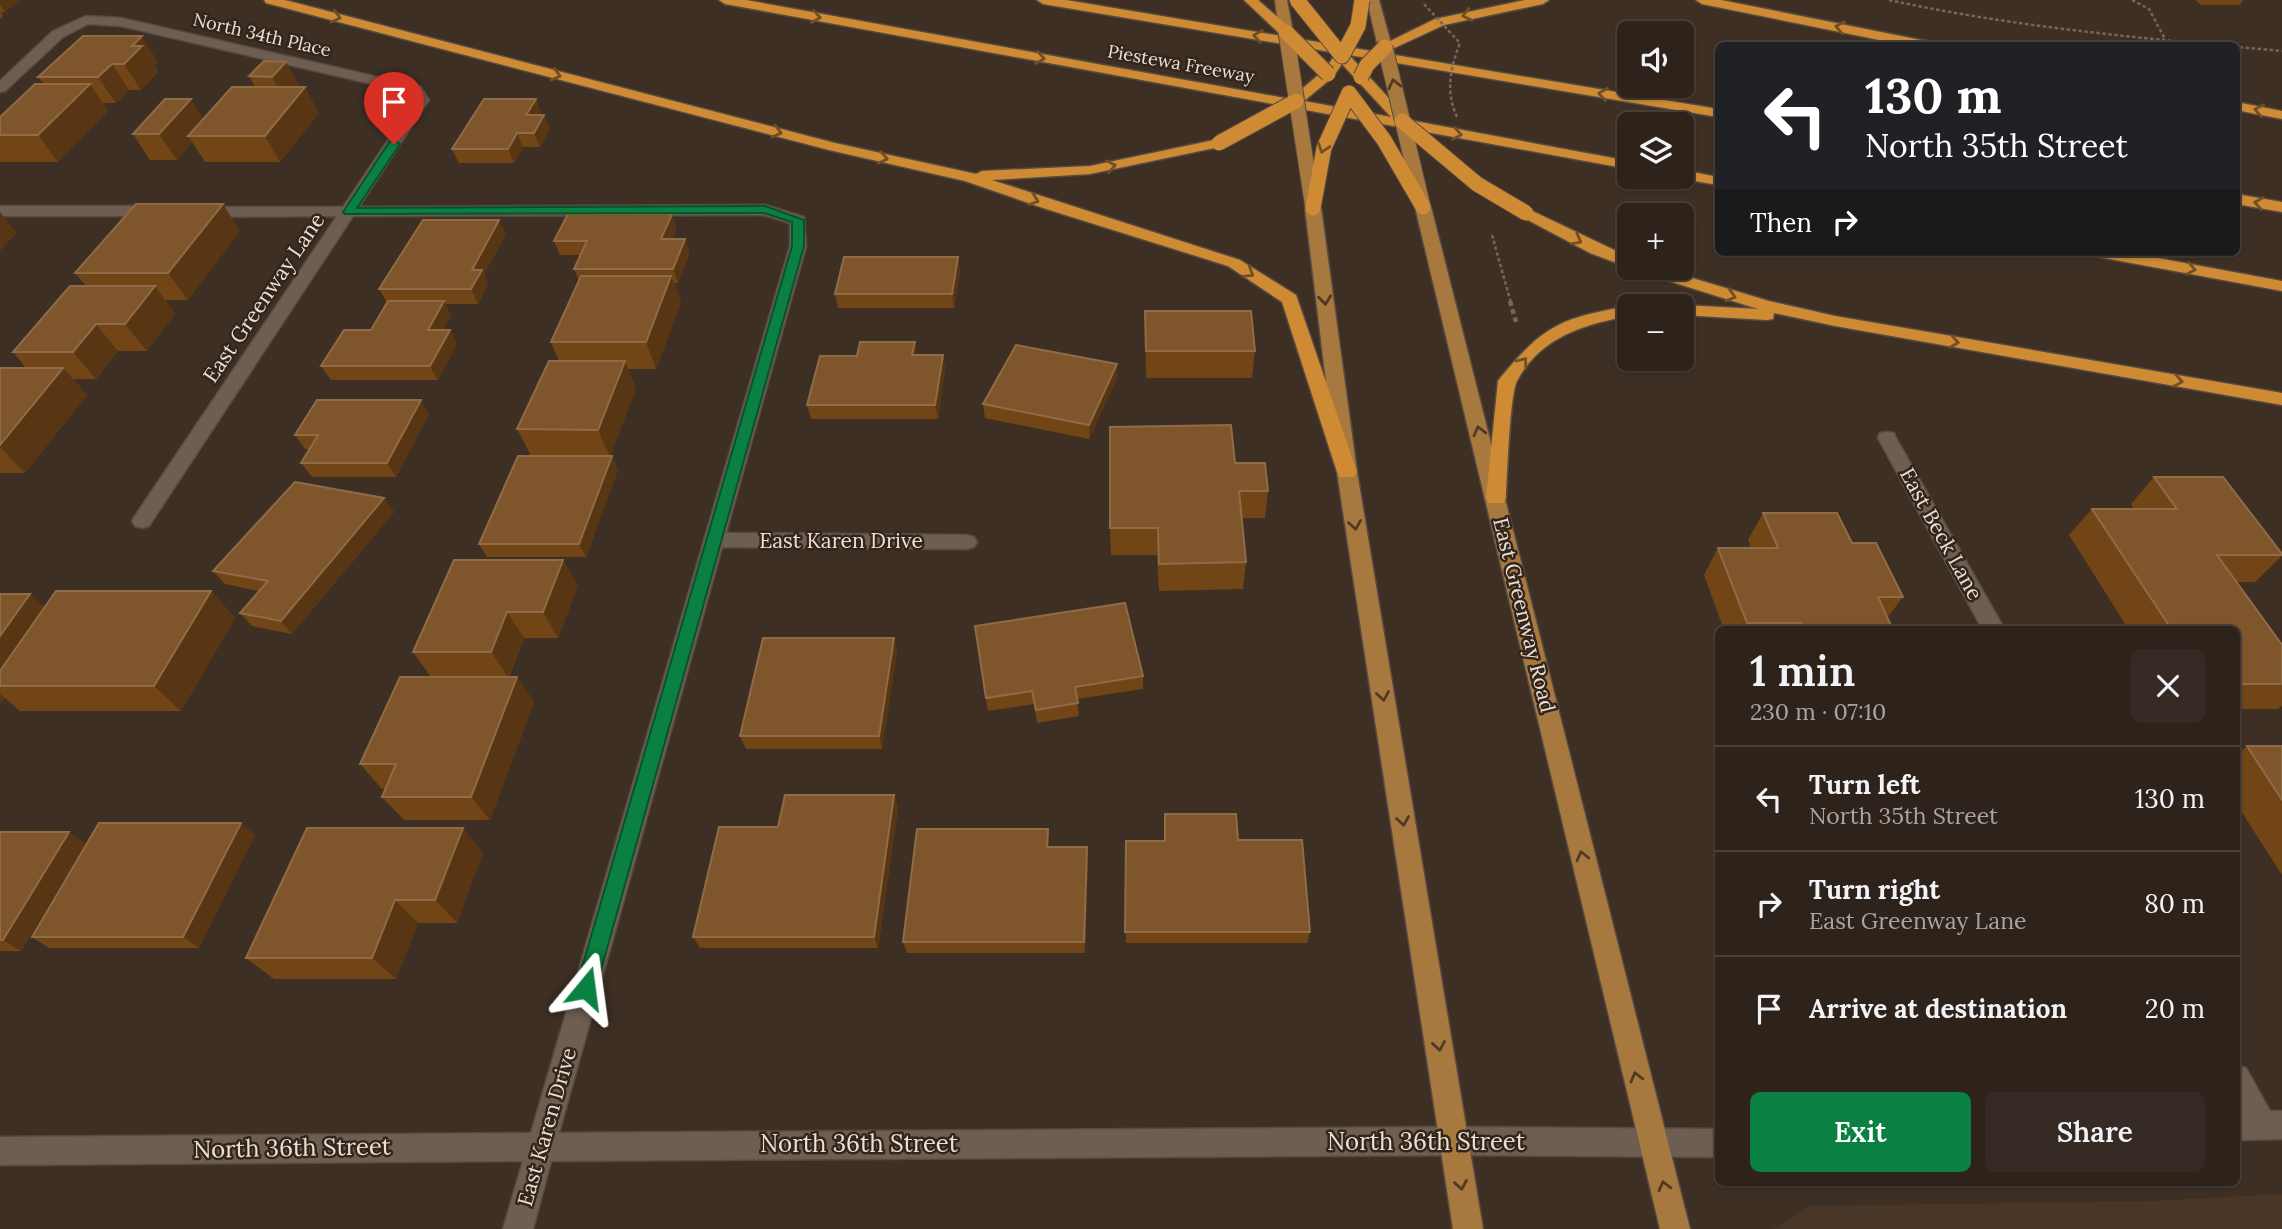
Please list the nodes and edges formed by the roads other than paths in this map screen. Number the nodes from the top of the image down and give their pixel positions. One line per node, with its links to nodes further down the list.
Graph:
1 (270, 0): 26 (highway, one-way to 26)
2 (725, 0): 25 (highway, Piestewa Freeway, one-way to 25)
3 (1043, 0): 22 (highway, Piestewa Freeway, one-way to 3)
4 (1250, 0): 11 (highway)
5 (1281, 0): 11 (main road)
6 (1297, 0): 14 (highway, bridge)
7 (1362, 0): 14 (highway, bridge)
8 (1373, 0): 13 (main road, East Greenway Road)
9 (1543, 0): 13 (highway, one-way to 13)
10 (1702, 0): 12 (highway, one-way to 10)
11 (1286, 32): 15 (highway, bridge); 20 (main road, bridge)
12 (1911, 42)
13 (1385, 47): 16 (highway, bridge); 24 (main road, East Greenway Road, one-way to 13, bridge)
14 (1342, 56): 15 (highway); 16 (highway)
15 (1328, 74): 18 (highway); 20 (highway)
16 (1361, 77): 18 (highway, bridge); 24 (highway)
17 (0, 88): 19 (street, North 34th Place)
18 (1349, 93): 30 (highway, bridge); 32 (highway, one-way to 32, bridge)
19 (422, 100): 34 (street, East Greenway Lane)
20 (1296, 101): 26 (highway, one-way to 20, bridge); 32 (main road, bridge)
21 (2240, 107): 23 (highway, one-way to 21)
22 (1715, 112)
23 (2282, 115)
24 (1402, 121): 30 (main road, East Greenway Road, bridge); 36 (highway, one-way to 36, bridge)
25 (1617, 163)
26 (969, 177): 44 (highway, one-way to 44)
27 (1694, 177): 28 (highway)
28 (1715, 180)
29 (2240, 201): 31 (highway, one-way to 29)
30 (1423, 207): 45 (main road, East Greenway Road, one-way to 30)
31 (2282, 207)
32 (1313, 208): 44 (main road, one-way to 44)
33 (0, 211): 34 (street)
34 (349, 212): 46 (street, East Greenway Lane); 47 (street, East Karen Drive)
35 (2121, 256): 38 (highway, one-way to 38)
36 (1617, 258)
37 (1676, 280): 41 (highway, one-way to 41)
38 (2282, 286)
39 (1694, 311): 41 (highway)
40 (1617, 313): 45 (highway, one-way to 40)
41 (1835, 321): 42 (highway, one-way to 42)
42 (2282, 399)
43 (1887, 438): 49 (street, East Beck Lane)
44 (1347, 472): 52 (main road, one-way to 52)
45 (1496, 498): 53 (main road, East Greenway Road, one-way to 45)
46 (142, 521)
47 (714, 540): 48 (street, East Karen Drive); 55 (street, East Karen Drive)
48 (967, 542)
49 (1992, 626)
50 (2240, 1085): 51 (street)
51 (2260, 1125)
52 (1453, 1141): 53 (street, North 36th Street); 55 (street, North 36th Street); 58 (main road, one-way to 58)
53 (1653, 1143): 54 (street, North 36th Street); 59 (main road, East Greenway Road, one-way to 53)
54 (1715, 1143)
55 (541, 1146): 56 (street, North 36th Street); 57 (street, East Karen Drive)
56 (0, 1152)
57 (518, 1229)
58 (1468, 1229)
59 (1675, 1229)

